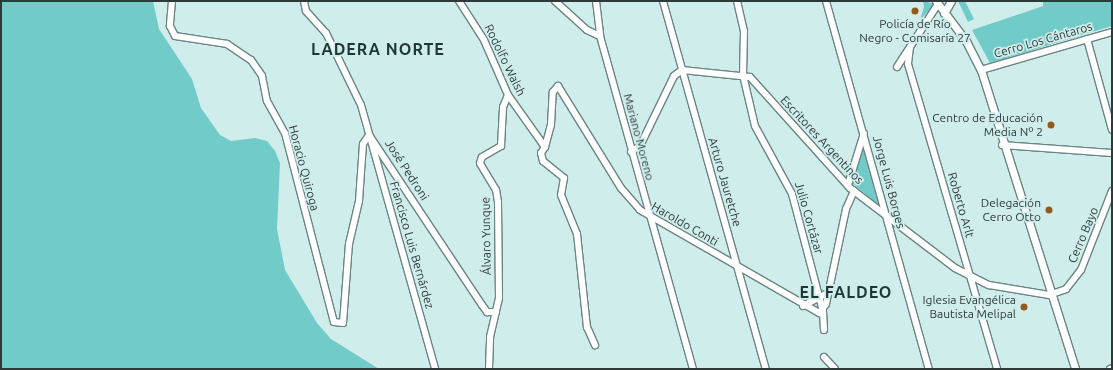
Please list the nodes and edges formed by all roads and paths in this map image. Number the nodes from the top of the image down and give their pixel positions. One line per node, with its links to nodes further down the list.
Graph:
1 (172, 1): 41 (street, Horacio Quiroga)
2 (304, 1): 23 (street, Francisco Luis Bernárdez)
3 (459, 1): 20 (street, Rodolfo Walsh)
4 (555, 1): 13 (street)
5 (596, 1): 13 (street, Mariano Moreno)
6 (663, 1): 17 (street, Arturo Jauretche)
7 (737, 1): 19 (street, Julio Cortázar)
8 (826, 1): 22 (street, Jorge Luis Borges)
9 (951, 1): 11 (main road)
10 (937, 3): 11 (main road); 15 (street)
11 (944, 13): 18 (main road)
12 (1112, 32): 14 (street, Cerro Los Cántaros)
13 (600, 36): 26 (street, Mariano Moreno)
14 (1087, 39): 18 (street, Cerro Los Cántaros); 21 (street)
15 (910, 47): 16 (street); 34 (street, Roberto Arlt)
16 (897, 67)
17 (682, 70): 19 (street, Escritores Argentinos); 26 (street); 33 (street, Arturo Jauretche)
18 (980, 70): 24 (main road)
19 (742, 76): 28 (street, Escritores Argentinos); 37 (street, Julio Cortázar)
20 (508, 95): 25 (street, Rodolfo Walsh); 40 (street, Álvaro Yunque)
21 (1112, 130)
22 (864, 133): 28 (street); 31 (street, Jorge Luis Borges)
23 (369, 135): 40 (street, José Pedroni); 41 (street, José Pedroni); 45 (street, Francisco Luis Bernárdez)
24 (1002, 145): 27 (street); 36 (main road)
25 (545, 147): 32 (street, Haroldo Conti); 43 (street)
26 (631, 152): 32 (street, Mariano Moreno)
27 (1112, 153)
28 (848, 185): 29 (street, Escritores Argentinos)
29 (854, 191): 31 (street, Escritores Argentinos); 35 (street)
30 (1112, 192): 36 (street, Cerro Bayo)
31 (887, 217): 34 (street, Escritores Argentinos); 50 (street, Jorge Luis Borges)
32 (651, 219): 33 (street, Haroldo Conti); 47 (street, Mariano Moreno)
33 (736, 265): 38 (street, Haroldo Conti); 48 (street, Arturo Jauretche)
34 (971, 277): 36 (street, Escritores Argentinos); 51 (street, Roberto Arlt)
35 (829, 292): 37 (street); 39 (street)
36 (1049, 295): 52 (main road)
37 (819, 297): 38 (street); 39 (street, Julio Cortázar)
38 (803, 306): 39 (street, Haroldo Conti)
39 (823, 311): 42 (street, Julio Cortázar)
40 (496, 312): 46 (street, Álvaro Yunque)
41 (343, 323)
42 (824, 330)
43 (595, 345)
44 (824, 357): 49 (street)
45 (435, 369)
46 (489, 369)
47 (693, 369)
48 (766, 369)
49 (835, 369)
50 (929, 369)
51 (997, 369)
52 (1075, 369)

